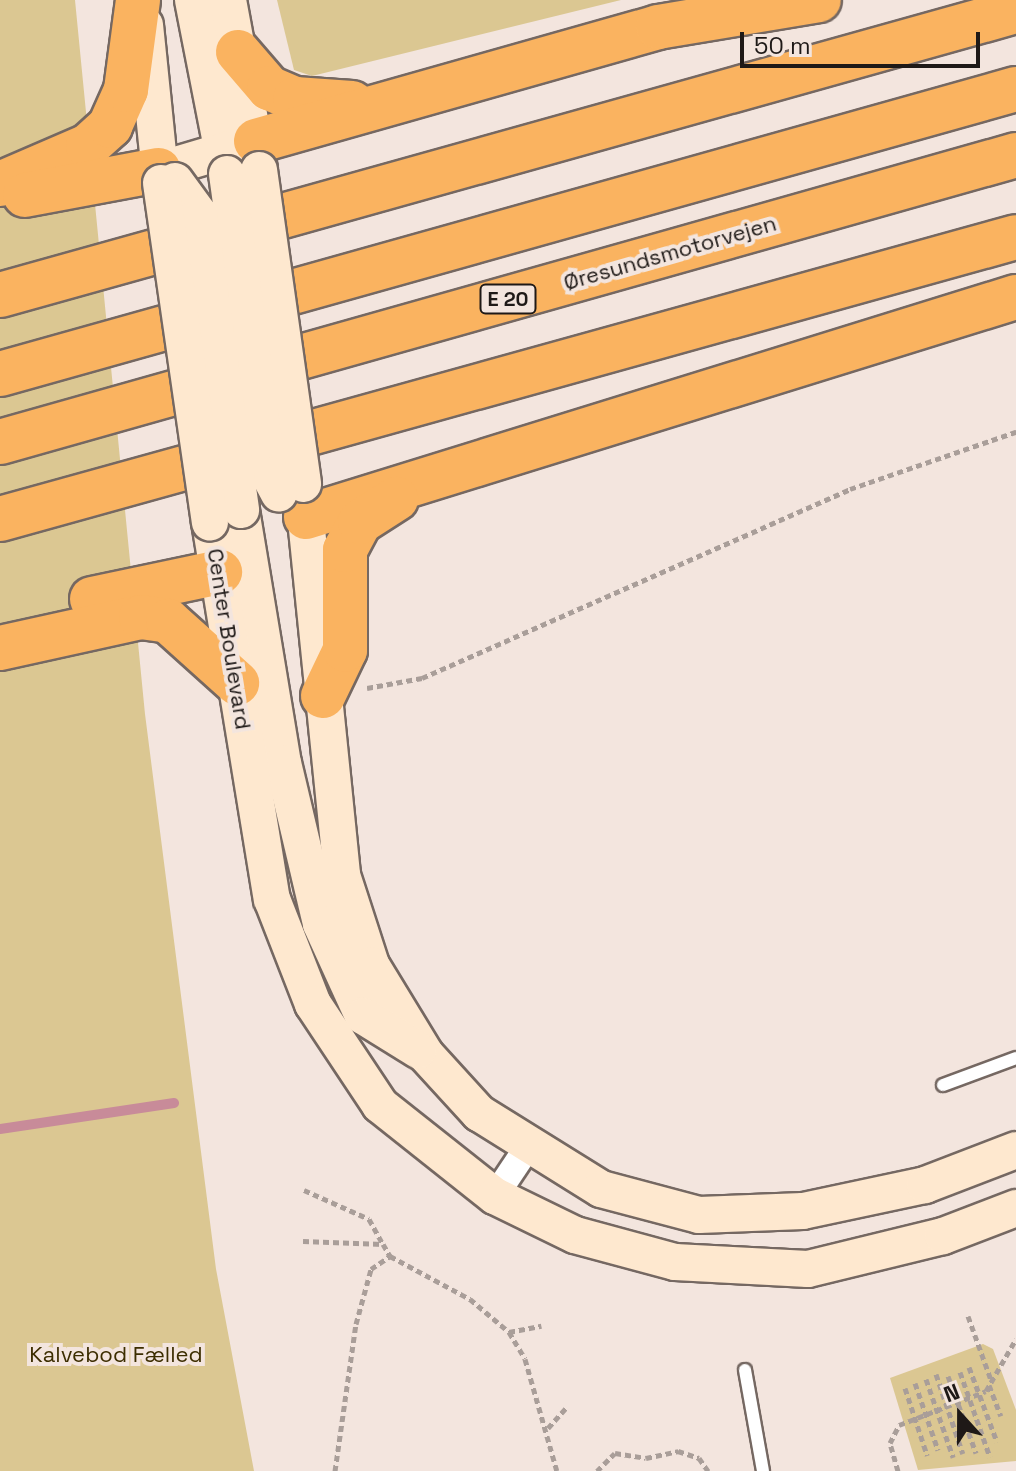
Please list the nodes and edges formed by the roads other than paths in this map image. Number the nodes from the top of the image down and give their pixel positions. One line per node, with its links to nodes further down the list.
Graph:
1 (140, 0): 11 (street, Center Boulevard); 12 (highway)
2 (193, 0): 10 (street)
3 (228, 0): 6 (street)
4 (819, 0): 8 (highway)
5 (1016, 11): 15 (highway)
6 (238, 52): 8 (highway); 10 (street)
7 (1016, 89): 17 (highway)
8 (370, 105): 10 (highway)
9 (1016, 155): 18 (highway, Øresundsmotorvejen / E 20)
10 (241, 159): 11 (street); 20 (street, bridge)
11 (165, 178): 13 (highway); 22 (street, Center Boulevard, bridge)
12 (0, 184)
13 (0, 201)
14 (1016, 237): 21 (highway)
15 (0, 295)
16 (1016, 297): 19 (highway)
17 (0, 374)
18 (0, 442)
19 (479, 466): 20 (highway); 26 (highway)
20 (296, 498): 22 (street); 26 (street)
21 (0, 519)
22 (236, 566): 23 (highway); 25 (street, Center Boulevard); 27 (street)
23 (0, 619)
24 (0, 648): 25 (highway)
25 (237, 683): 32 (street, Center Boulevard)
26 (323, 696): 27 (street)
27 (426, 1055): 30 (street)
28 (1016, 1058): 29 (lane)
29 (943, 1085)
30 (527, 1148): 31 (street); 32 (street)
31 (1016, 1150)
32 (495, 1196): 33 (street, Center Boulevard)
33 (1016, 1208)
34 (745, 1370): 35 (lane)
35 (763, 1471)

